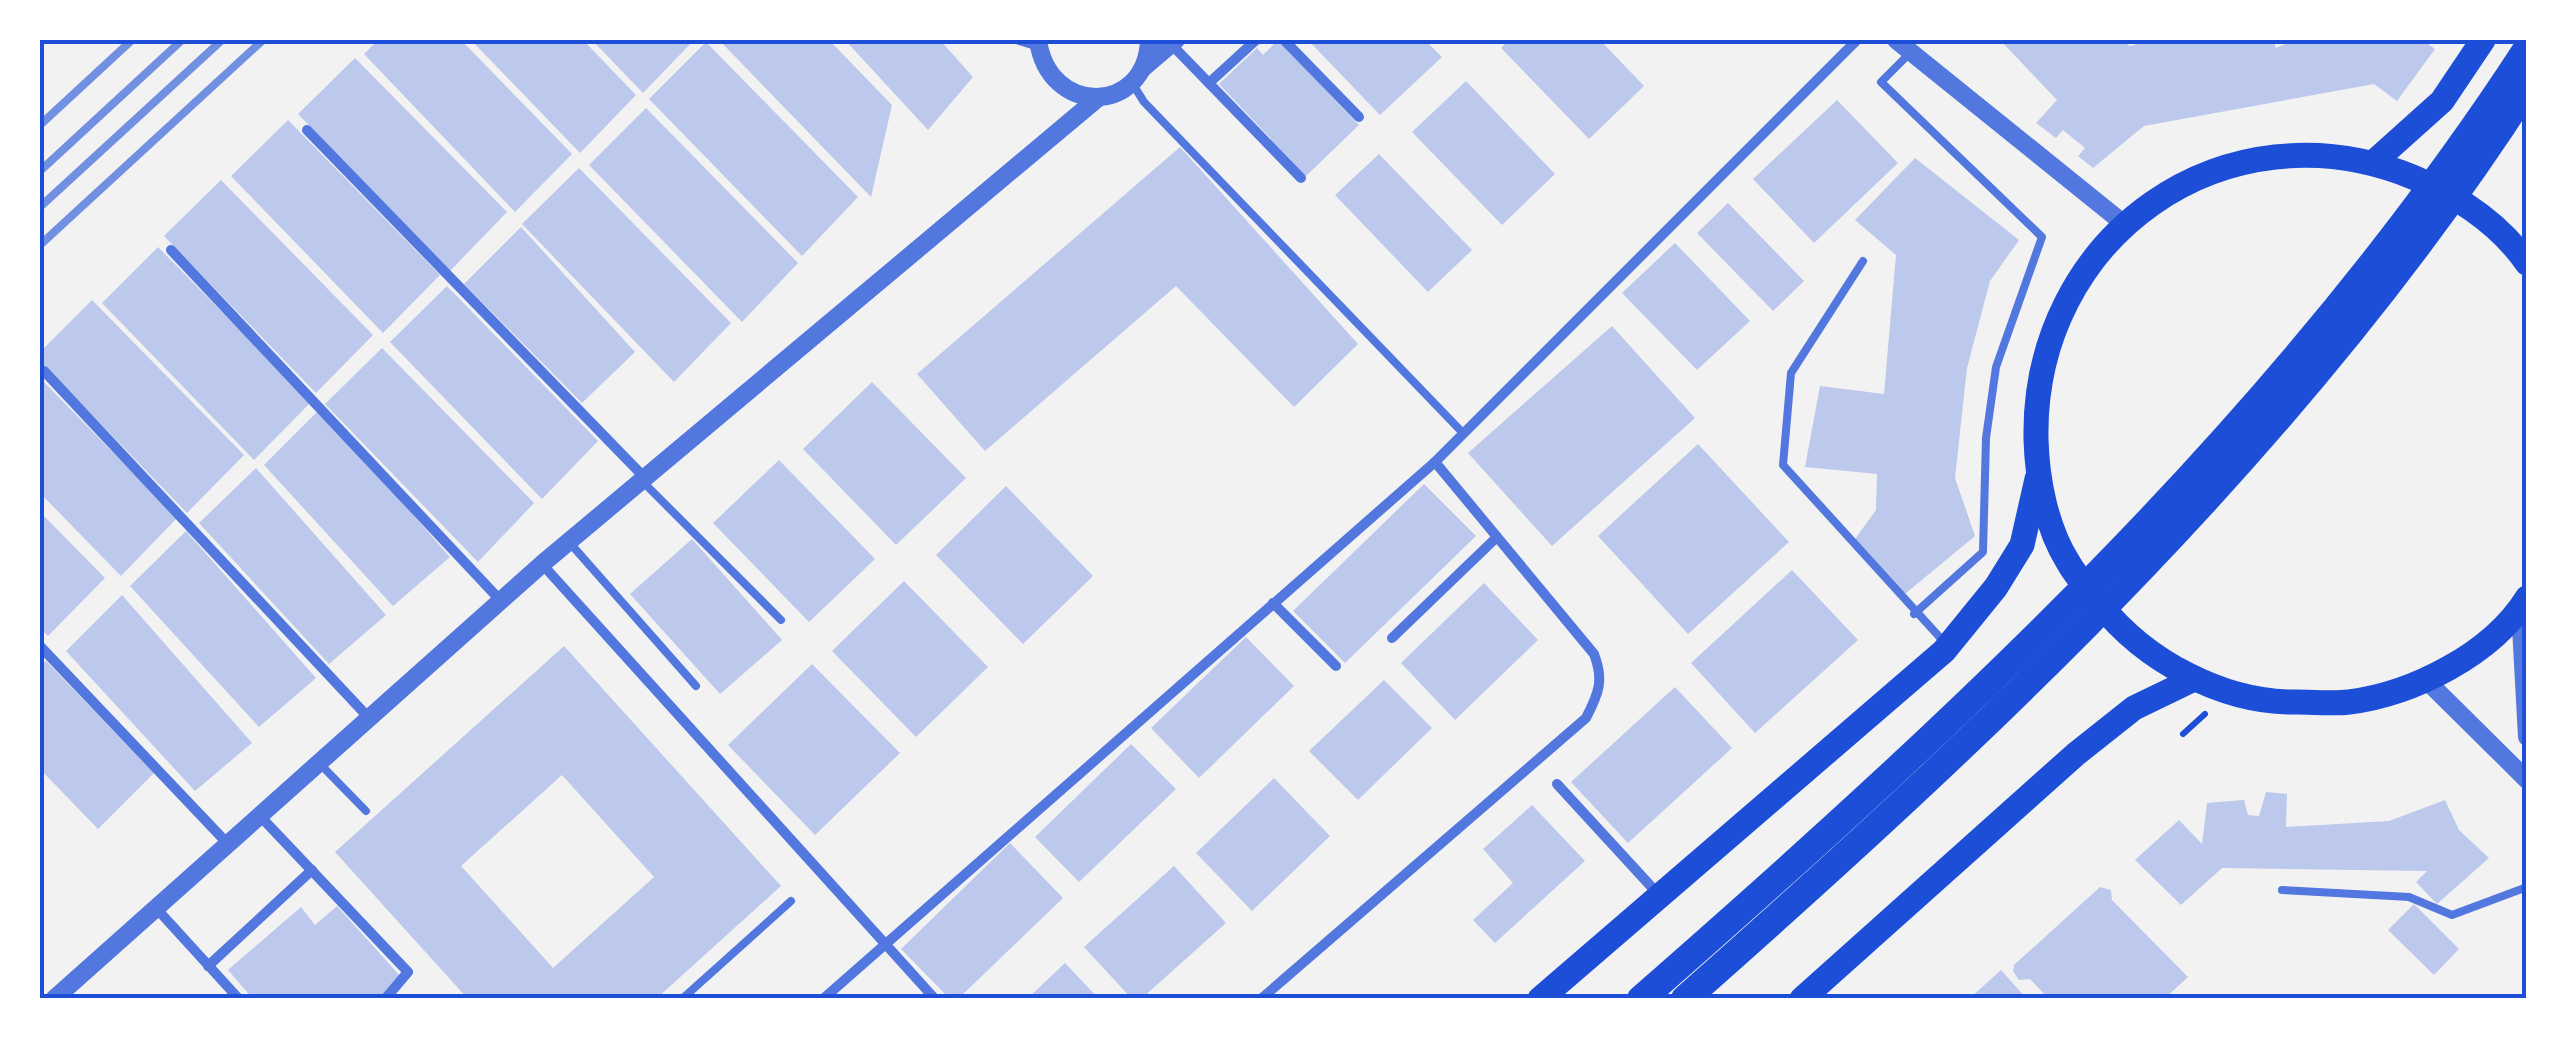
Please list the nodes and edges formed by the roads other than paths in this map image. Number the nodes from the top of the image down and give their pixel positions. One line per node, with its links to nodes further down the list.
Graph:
1 (1019, 40): 8 (street)
2 (1148, 40): 11 (street)
3 (1256, 40): 12 (street)
4 (1284, 40): 15 (street)
5 (1857, 40): 24 (street)
6 (2483, 40): 17 (main road)
7 (1174, 42): 11 (street); 12 (street)
8 (1039, 43): 14 (street)
9 (1903, 47): 19 (street); 34 (lane)
10 (2527, 49): 67 (highway)
11 (1137, 76): 14 (street); 24 (lane)
12 (1209, 83): 18 (street)
13 (2527, 88): 68 (highway)
14 (1098, 98): 26 (street)
15 (1359, 118)
16 (307, 130): 26 (street)
17 (2374, 162): 19 (main road); 22 (main road)
18 (1300, 178)
19 (2123, 223): 27 (main road)
20 (171, 250): 31 (street)
21 (1863, 261): 34 (lane)
22 (2527, 263)
23 (44, 371): 43 (street)
24 (1463, 434): 25 (street)
25 (1436, 462): 28 (street); 32 (street)
26 (643, 478): 29 (street); 35 (lane)
27 (2037, 479): 38 (main road); 40 (main road)
28 (1497, 537): 36 (street); 65 (street)
29 (569, 542): 30 (street); 42 (lane)
30 (542, 564): 31 (street); 57 (street)
31 (501, 601): 43 (street)
32 (1274, 603): 39 (street); 57 (street)
33 (2524, 603): 41 (main road); 44 (street)
34 (1914, 614): 38 (lane)
35 (780, 620)
36 (1392, 638)
37 (40, 646): 50 (street)
38 (1948, 646): 54 (main road)
39 (1336, 666)
40 (2194, 680): 41 (main road); 69 (main road)
41 (2426, 680): 46 (street)
42 (696, 686)
43 (369, 718): 45 (street)
44 (2527, 738)
45 (319, 763): 48 (lane); 49 (street)
46 (2527, 780)
47 (1557, 784): 54 (street)
48 (366, 811)
49 (260, 816): 50 (street); 51 (street)
50 (228, 844): 56 (street)
51 (312, 870): 58 (street); 62 (street)
52 (2527, 887): 53 (lane)
53 (2282, 890)
54 (1658, 895): 66 (main road)
55 (792, 901): 59 (lane)
56 (156, 908): 58 (street); 60 (street)
57 (885, 941): 63 (street); 64 (street)
58 (208, 966): 61 (street)
59 (685, 998)
60 (54, 999)
61 (239, 999)
62 (385, 999)
63 (824, 999)
64 (935, 999)
65 (1262, 999)
66 (1540, 999)
67 (1642, 999)
68 (1686, 999)
69 (1802, 999)

